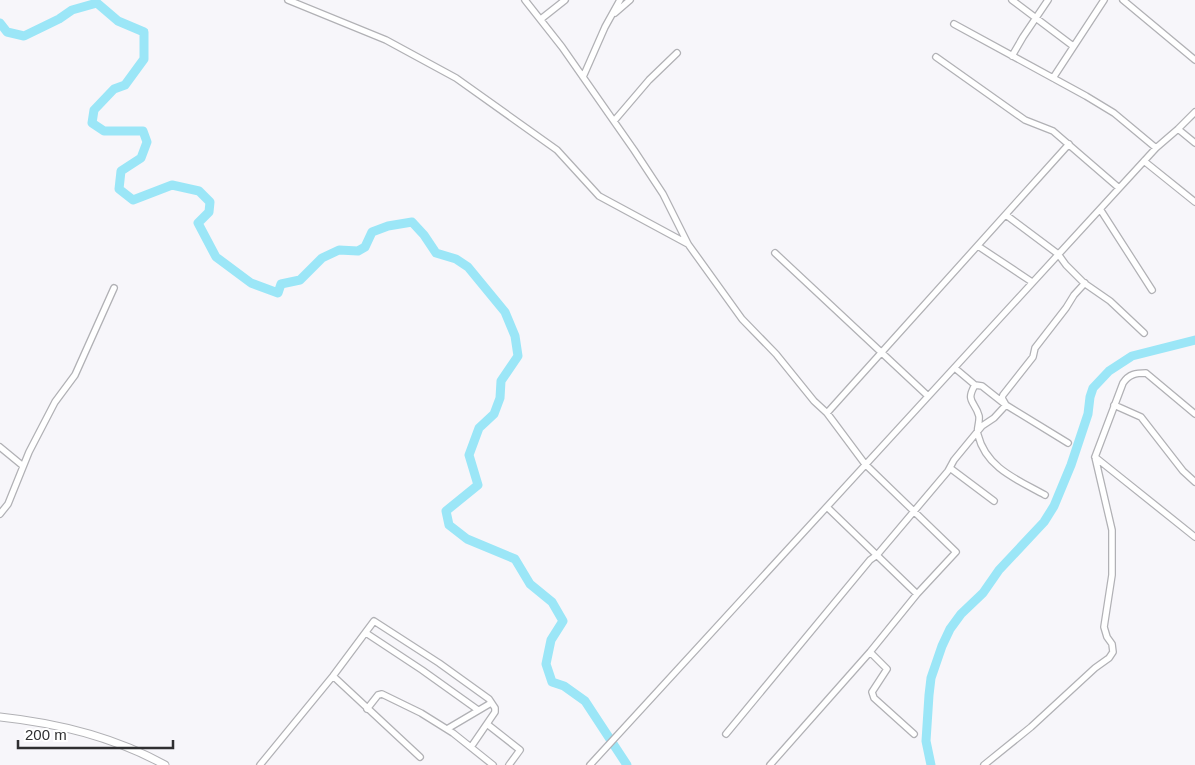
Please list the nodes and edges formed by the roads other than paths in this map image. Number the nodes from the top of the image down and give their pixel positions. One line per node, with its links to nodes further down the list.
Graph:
1 (288, 0): 33 (street)
2 (525, 0): 12 (street)
3 (565, 0): 12 (street)
4 (620, 0): 11 (street)
5 (630, 0): 11 (street)
6 (1012, 0): 13 (street)
7 (1048, 0): 13 (street)
8 (1104, 0): 15 (street)
9 (1124, 0): 10 (street)
10 (1134, 3): 19 (street)
11 (611, 15): 20 (street)
12 (541, 19): 20 (street)
13 (1036, 19): 15 (street); 17 (street)
14 (954, 24): 17 (street)
15 (1074, 46): 21 (street)
16 (677, 53): 23 (street)
17 (1012, 56): 21 (street)
18 (936, 57): 26 (street)
19 (1195, 60)
20 (583, 77): 23 (street)
21 (1053, 78): 27 (street)
22 (1195, 112): 24 (street)
23 (614, 121): 33 (street)
24 (1178, 129): 25 (street); 27 (street)
25 (1195, 143)
26 (1069, 144): 29 (street); 32 (street)
27 (1156, 148): 28 (street)
28 (1144, 161): 29 (street); 30 (street)
29 (1119, 188): 31 (street)
30 (1195, 202)
31 (1100, 209): 36 (street); 40 (street)
32 (1006, 215): 34 (street); 36 (street)
33 (688, 244): 48 (street)
34 (978, 246): 37 (street); 42 (street)
35 (775, 253): 42 (street)
36 (1058, 254): 37 (street); 38 (street)
37 (1032, 282): 45 (street)
38 (1085, 284): 41 (street); 46 (street)
39 (114, 288): 55 (street)
40 (1152, 290)
41 (1144, 333)
42 (881, 353): 45 (street); 48 (street)
43 (956, 369): 44 (street)
44 (975, 385): 46 (street); 50 (street)
45 (928, 396): 54 (street)
46 (1006, 405): 50 (street); 51 (street)
47 (1114, 405): 49 (street); 53 (street); 57 (street)
48 (827, 413): 54 (street)
49 (1195, 414)
50 (977, 432): 56 (street); 58 (street)
51 (1068, 443)
52 (0, 447): 55 (street)
53 (1095, 458): 63 (street); 85 (street)
54 (865, 464): 60 (street); 61 (street)
55 (22, 466): 62 (street)
56 (950, 468): 59 (street); 61 (street)
57 (1195, 482)
58 (1045, 495)
59 (994, 501)
60 (827, 507): 64 (street); 79 (street)
61 (914, 511): 64 (street); 65 (street)
62 (0, 514)
63 (1195, 537)
64 (877, 555): 65 (street); 75 (street)
65 (917, 594): 67 (street)
66 (366, 633): 68 (street); 69 (street); 71 (street)
67 (870, 652): 76 (street); 84 (street)
68 (333, 676): 70 (street); 81 (street)
69 (491, 703): 71 (street); 73 (street)
70 (367, 708): 74 (street); 78 (street)
71 (478, 710): 74 (street)
72 (0, 717): 80 (main road)
73 (487, 724): 77 (street); 83 (street)
74 (447, 729): 77 (street)
75 (726, 734)
76 (914, 734)
77 (471, 747): 82 (street)
78 (420, 757)
79 (590, 764)
80 (165, 765)
81 (260, 765)
82 (493, 765)
83 (509, 765)
84 (770, 765)
85 (984, 765)

